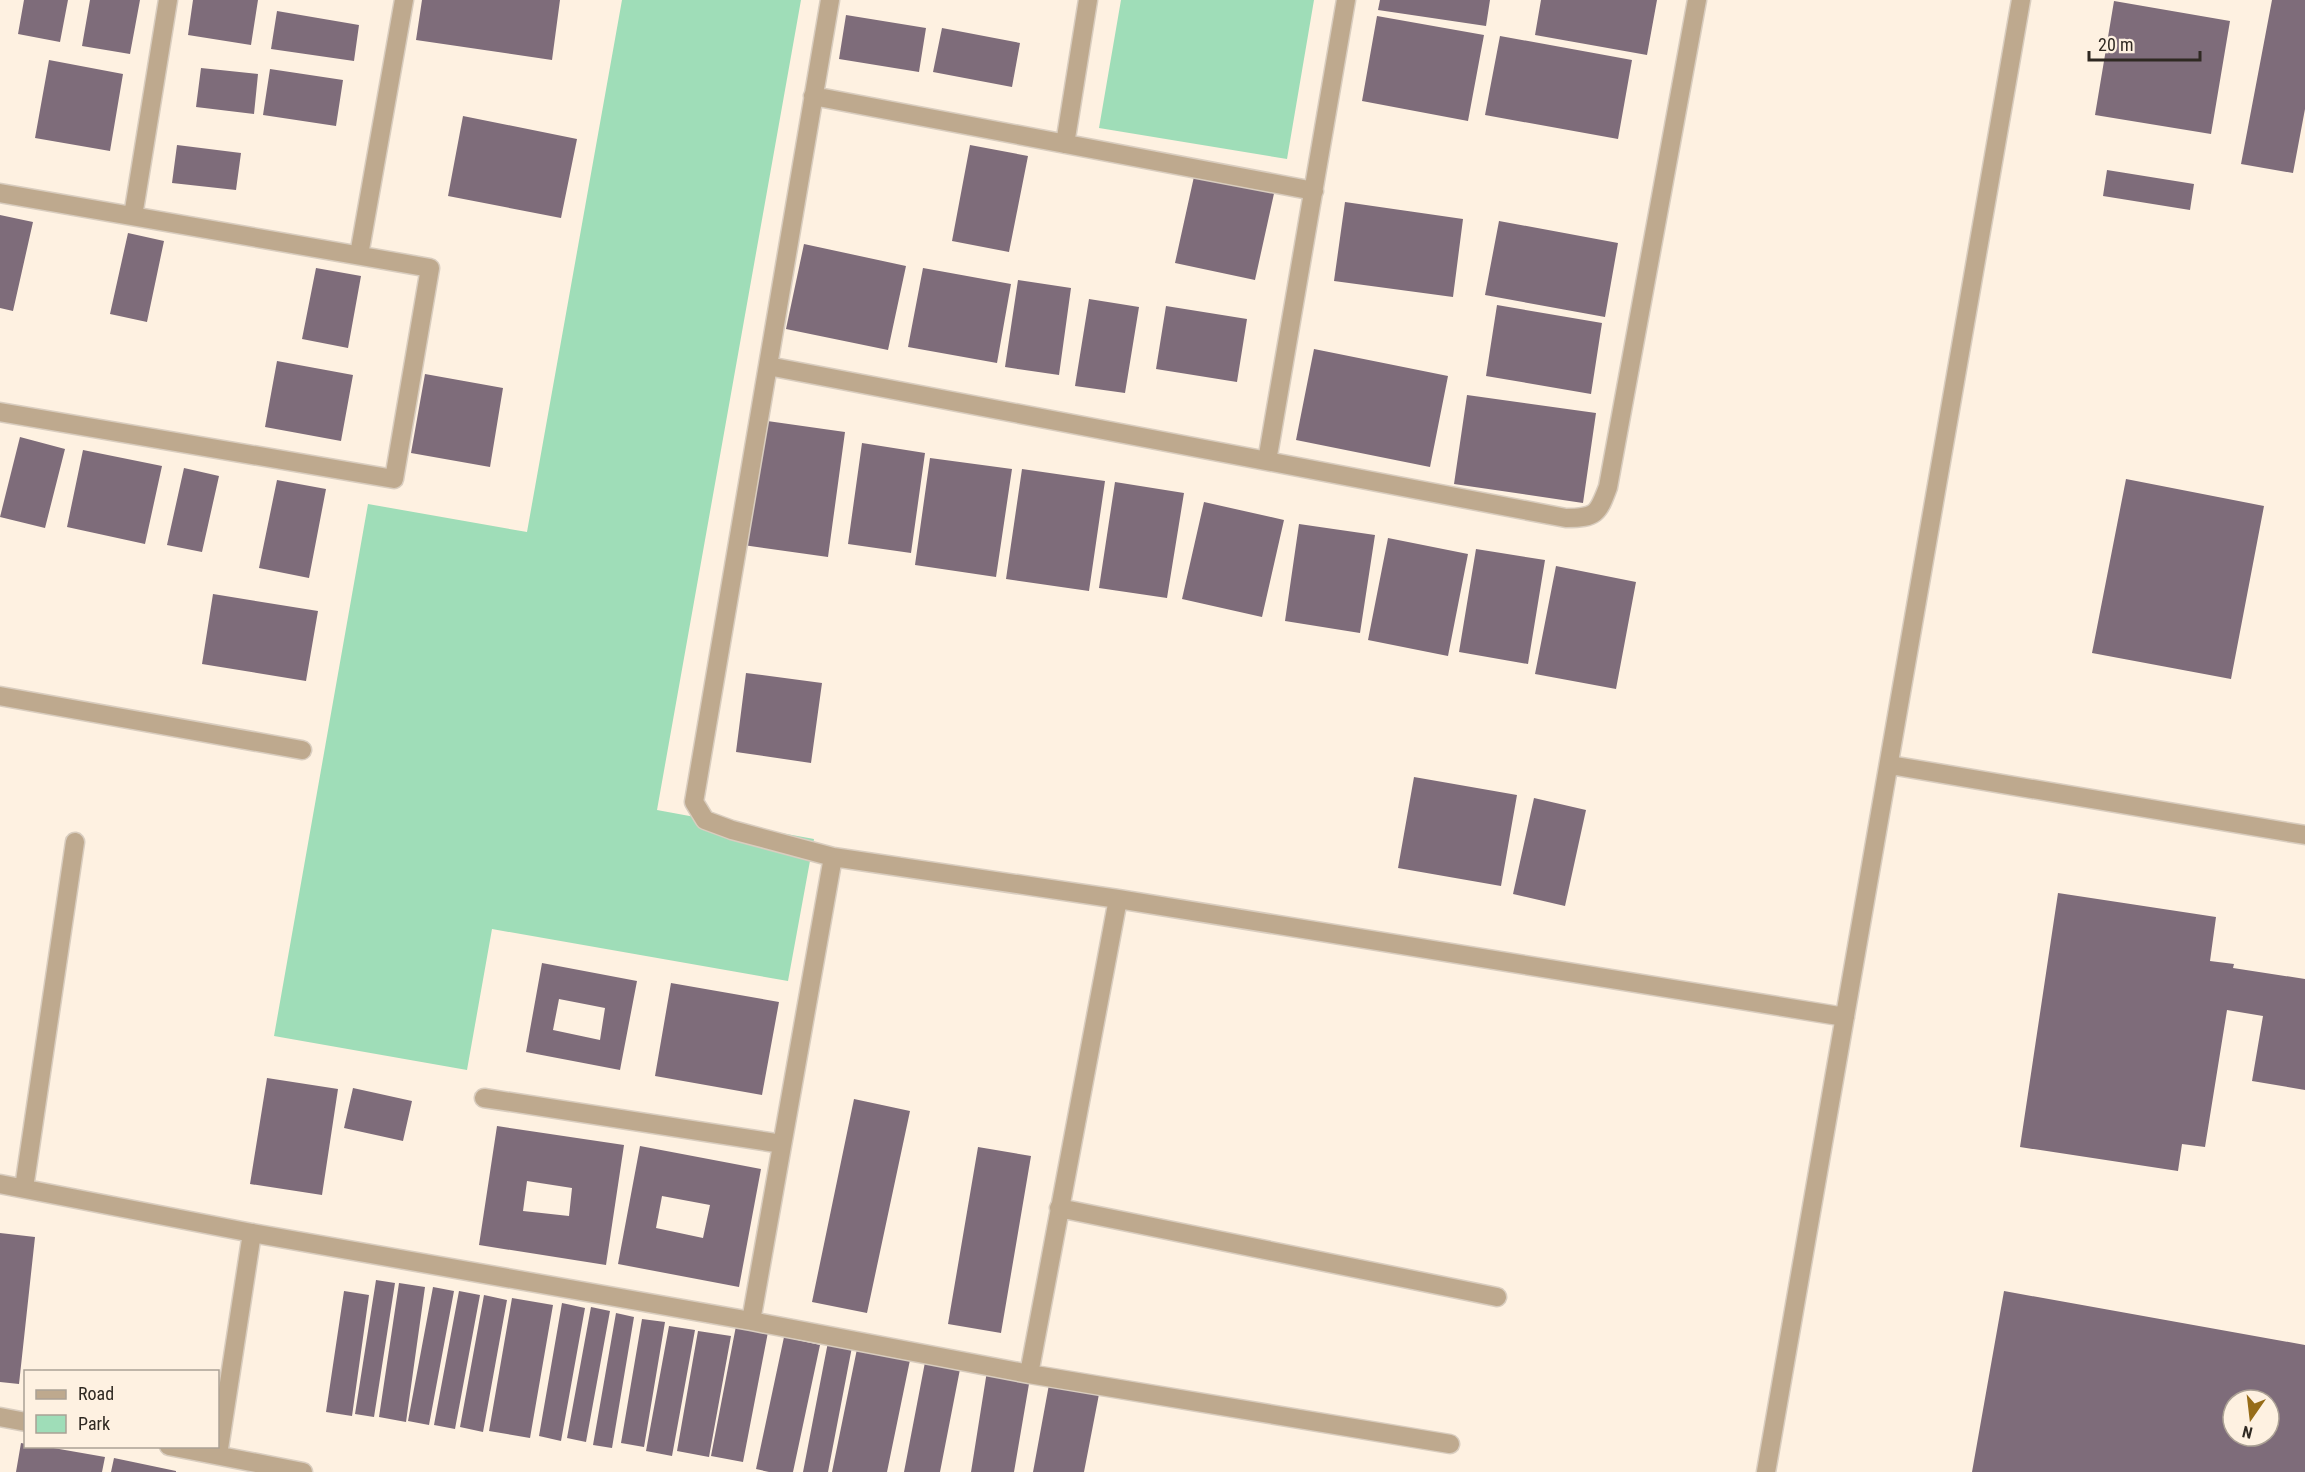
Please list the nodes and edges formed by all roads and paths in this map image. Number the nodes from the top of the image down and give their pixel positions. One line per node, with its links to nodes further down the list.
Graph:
1 (168, 0): 12 (street)
2 (404, 0): 13 (street)
3 (830, 0): 8 (street)
4 (1088, 0): 9 (street)
5 (1346, 0): 10 (street)
6 (1697, 0): 16 (street)
7 (2021, 0): 19 (street)
8 (813, 96): 9 (street); 14 (street)
9 (1065, 144): 10 (street)
10 (1314, 191): 16 (street)
11 (0, 193): 12 (street)
12 (133, 216): 13 (street)
13 (359, 255): 15 (street)
14 (768, 366): 16 (street); 22 (street)
15 (0, 412)
16 (1267, 461)
17 (0, 696): 18 (street)
18 (302, 750)
19 (1890, 765): 20 (street); 24 (street)
20 (2305, 836)
21 (75, 842): 28 (street)
22 (833, 857): 23 (street); 26 (street)
23 (1118, 898): 24 (street); 29 (street)
24 (1845, 1017): 40 (street)
25 (484, 1098): 26 (street)
26 (782, 1144): 32 (street)
27 (0, 1184): 28 (street)
28 (24, 1188): 30 (street)
29 (1059, 1208): 31 (street); 33 (street)
30 (252, 1233): 32 (street); 38 (street)
31 (1497, 1297)
32 (751, 1321): 33 (street)
33 (1029, 1374): 36 (street)
34 (0, 1417): 35 (street)
35 (24, 1422)
36 (1450, 1444)
37 (180, 1448): 38 (street)
38 (218, 1455): 39 (street)
39 (303, 1472)
40 (1766, 1472)

